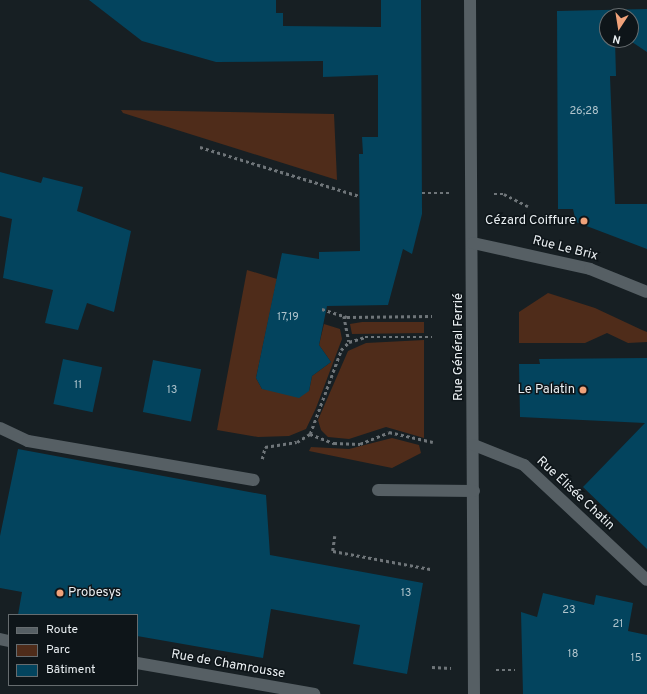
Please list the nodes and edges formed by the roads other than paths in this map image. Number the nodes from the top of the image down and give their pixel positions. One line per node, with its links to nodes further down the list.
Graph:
1 (470, 0): 2 (street, Rue Général Ferrié)
2 (473, 243): 3 (street, Rue Le Brix); 5 (street, Rue Général Ferrié)
3 (647, 292)
4 (2, 428): 6 (street)
5 (474, 445): 8 (street, Rue Général Ferrié); 9 (street, Rue Élisée Chatin)
6 (254, 480)
7 (378, 490): 8 (street)
8 (474, 491): 12 (street, Rue Général Ferrié)
9 (647, 580)
10 (138, 663): 11 (street, Rue de Chamrousse)
11 (314, 694)
12 (474, 694)

